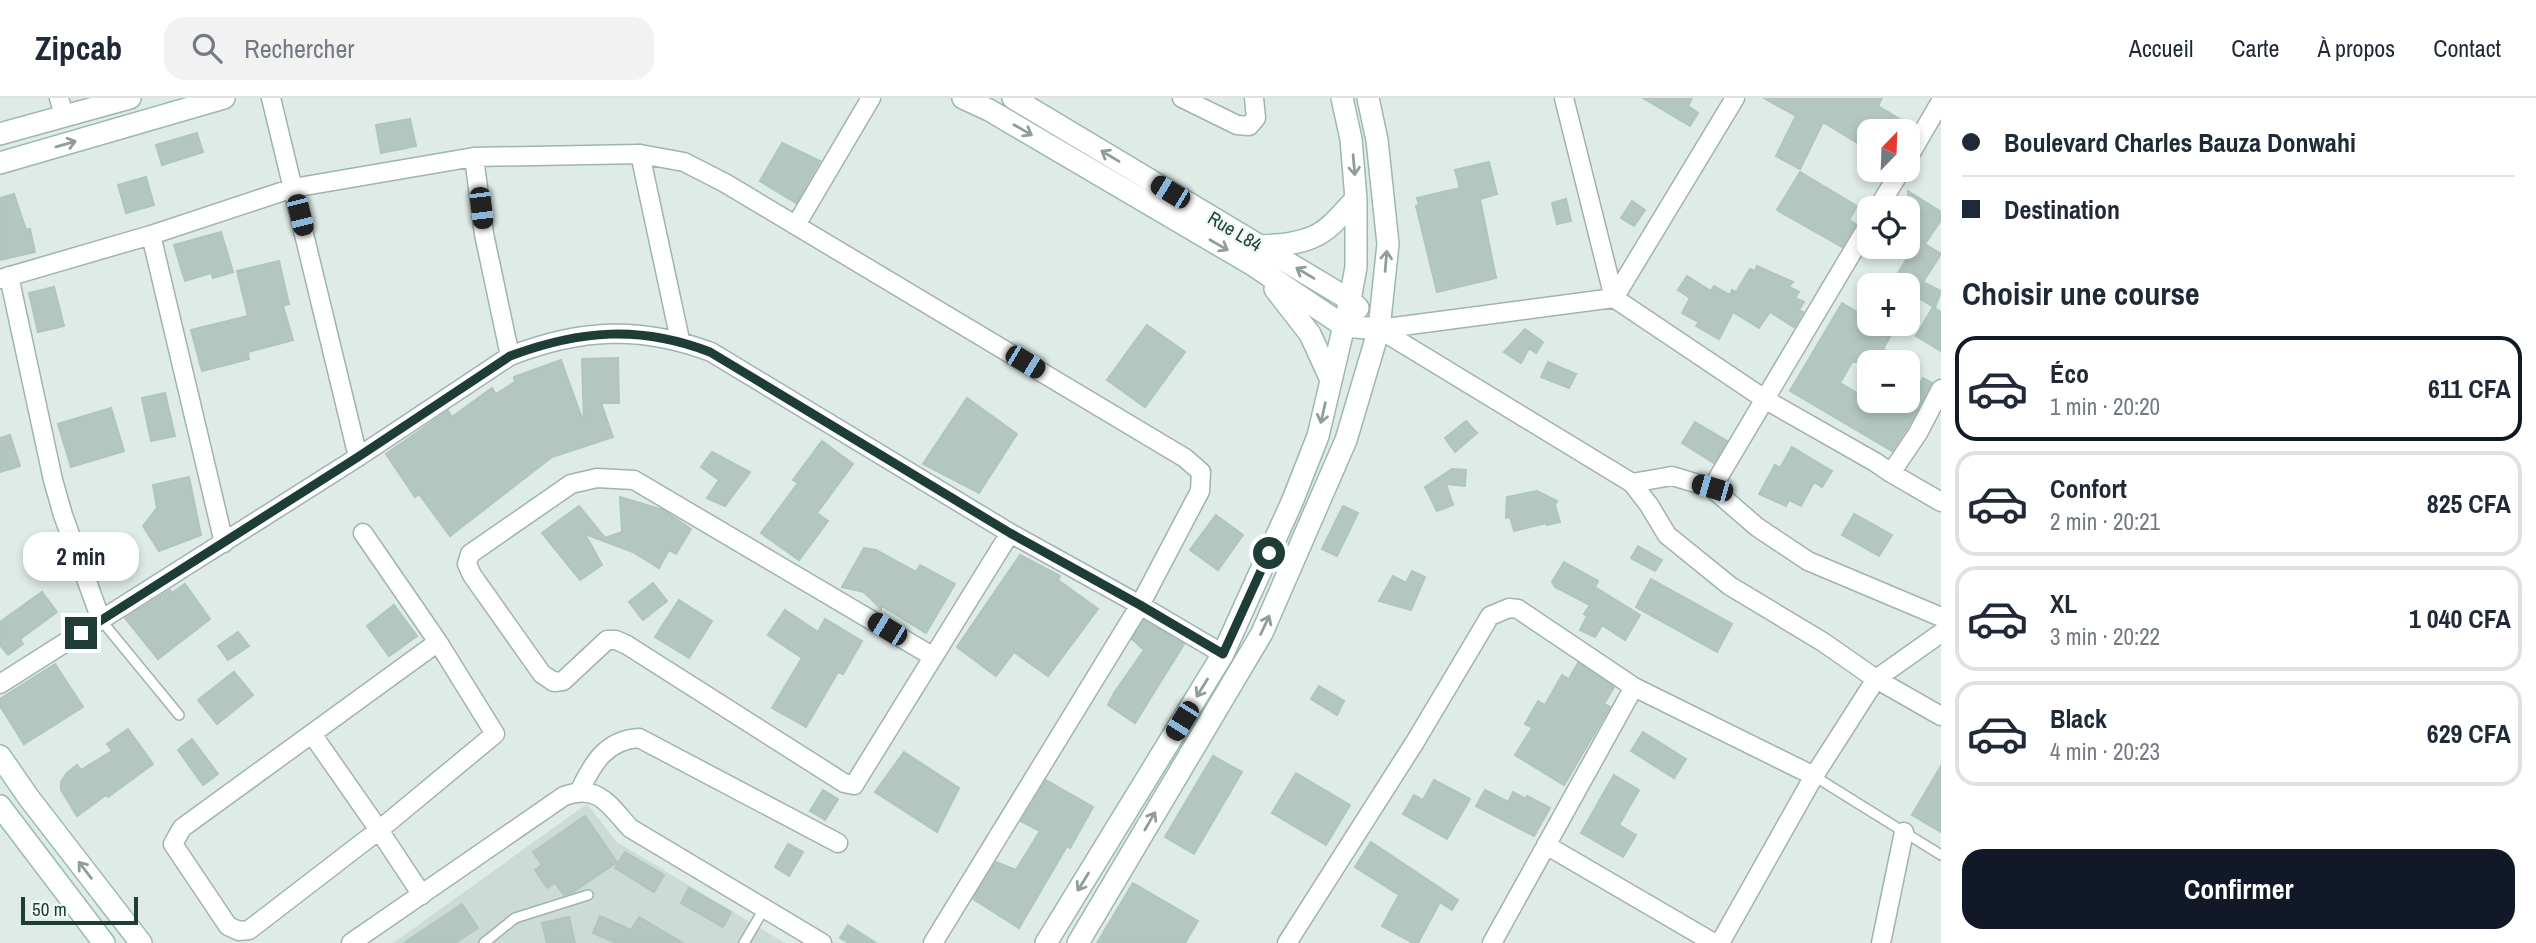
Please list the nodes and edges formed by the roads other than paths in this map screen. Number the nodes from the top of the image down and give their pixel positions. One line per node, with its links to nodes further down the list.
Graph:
1 (130, 98): 14 (main road)
2 (224, 98): 19 (main road, one-way to 2)
3 (271, 98): 20 (street)
4 (871, 98): 22 (street)
5 (963, 98): 25 (main road, one-way to 25)
6 (1013, 98): 25 (main road, Rue L84, one-way to 6)
7 (1182, 98): 8 (street)
8 (1254, 98)
9 (1342, 98): 21 (main road, one-way to 21)
10 (1368, 98): 30 (main road, one-way to 10)
11 (1564, 98): 27 (street)
12 (1735, 98): 27 (street)
13 (1941, 101): 16 (street)
14 (62, 107): 15 (main road)
15 (0, 134)
16 (1920, 137)
17 (640, 154): 18 (street); 22 (street); 31 (street)
18 (474, 157): 20 (street); 32 (street)
19 (0, 163)
20 (293, 188): 23 (street); 36 (street)
21 (1356, 199): 25 (main road); 28 (main road)
22 (796, 225): 44 (street)
23 (151, 235): 26 (street); 43 (street)
24 (1857, 245): 35 (street)
25 (1256, 256): 28 (main road, Rue L84, one-way to 25); 29 (main road); 33 (main road)
26 (4, 278): 46 (street)
27 (1614, 298): 30 (street); 35 (street)
28 (1350, 300): 29 (main road); 30 (main road, Rue L84)
29 (1344, 326): 30 (main road); 33 (main road)
30 (1378, 329): 38 (street); 77 (main road, one-way to 30)
31 (680, 340): 32 (street); 42 (street)
32 (510, 356): 36 (street)
33 (1331, 380): 49 (main road, one-way to 49)
34 (1941, 389): 37 (street)
35 (1766, 400): 37 (street); 39 (street)
36 (358, 457): 43 (street)
37 (1891, 473): 40 (street)
38 (1632, 483): 39 (street); 51 (street)
39 (1712, 488): 45 (street)
40 (1941, 502)
41 (363, 533): 48 (street)
42 (1010, 533): 44 (street); 50 (street)
43 (224, 543): 46 (street)
44 (1140, 605): 49 (street); 75 (street)
45 (1941, 617)
46 (101, 620): 52 (street); 54 (lane)
47 (1941, 633): 51 (street)
48 (438, 642): 56 (street); 61 (street)
49 (1223, 654): 76 (main road, one-way to 76)
50 (932, 656): 50 (street)
51 (1876, 679): 55 (street); 58 (street)
52 (0, 684)
53 (1634, 687): 58 (street); 64 (street); 78 (street)
54 (179, 715)
55 (1941, 716)
56 (312, 734): 61 (street); 61 (street)
57 (0, 756): 70 (main road, one-way to 57)
58 (1814, 776): 62 (lane); 81 (street)
59 (580, 790): 63 (street); 66 (street); 68 (street)
60 (0, 806): 69 (main road)
61 (379, 830): 66 (street)
62 (1904, 832): 65 (lane); 82 (street)
63 (838, 844)
64 (1546, 845): 79 (street); 80 (street)
65 (1941, 855)
66 (422, 895): 71 (street)
67 (588, 895): 72 (lane)
68 (764, 909): 73 (lane); 74 (street)
69 (104, 943)
70 (141, 943)
71 (351, 943)
72 (484, 943)
73 (744, 943)
74 (822, 943)
75 (933, 943)
76 (1046, 943)
77 (1078, 943)
78 (1287, 943)
79 (1492, 943)
80 (1714, 943)
81 (1720, 943)
82 (1881, 943)

